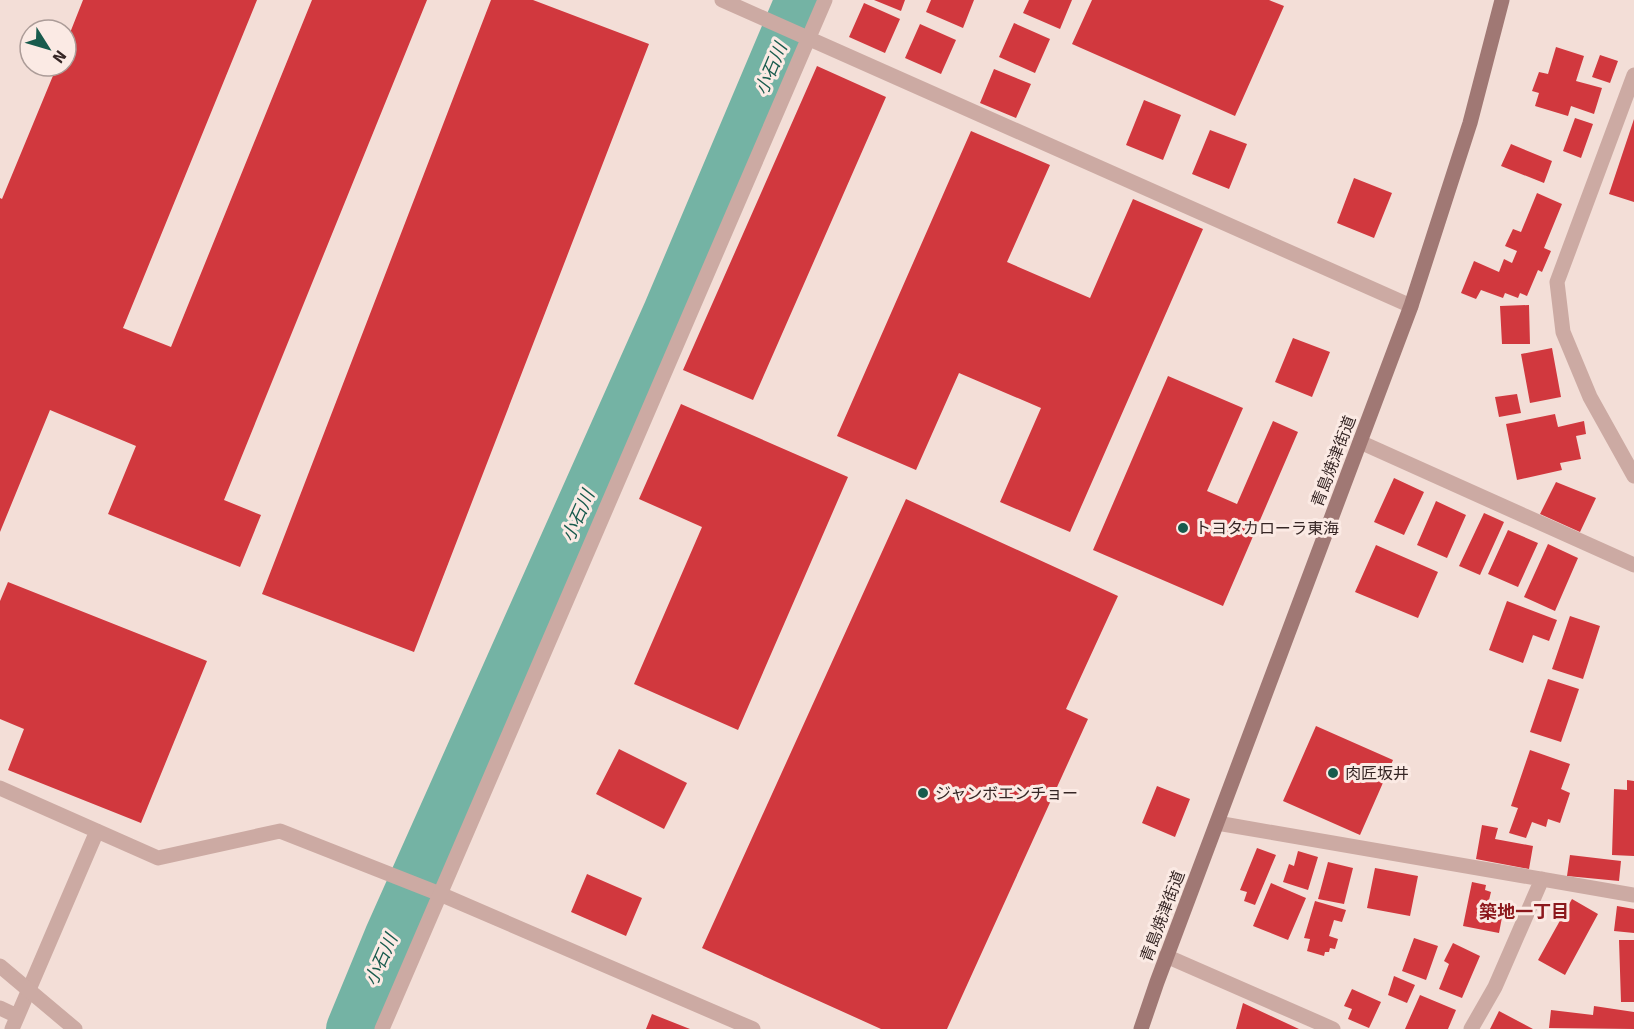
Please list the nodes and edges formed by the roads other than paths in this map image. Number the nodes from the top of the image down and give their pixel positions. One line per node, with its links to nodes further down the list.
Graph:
1 (722, 0): 4 (street)
2 (825, 0): 4 (street)
3 (1502, 0): 6 (main road, 青島焼津街道)
4 (809, 37): 6 (street); 14 (street)
5 (1634, 75): 8 (street)
6 (1411, 306): 7 (main road, 青島焼津街道)
7 (1360, 442): 9 (street); 11 (main road, 青島焼津街道)
8 (1634, 476)
9 (1634, 565)
10 (0, 788): 12 (street)
11 (1217, 823): 13 (street); 16 (main road, 青島焼津街道)
12 (97, 831): 14 (street); 19 (street)
13 (1542, 879): 15 (street); 25 (street)
14 (440, 894): 21 (street); 22 (street)
15 (1634, 895)
16 (1166, 956): 23 (main road, 青島焼津街道); 24 (street)
17 (0, 966): 20 (street, bridge)
18 (0, 1008): 19 (street)
19 (15, 1023)
20 (75, 1029)
21 (382, 1029)
22 (753, 1029)
23 (1141, 1029)
24 (1334, 1029)
25 (1471, 1029)

